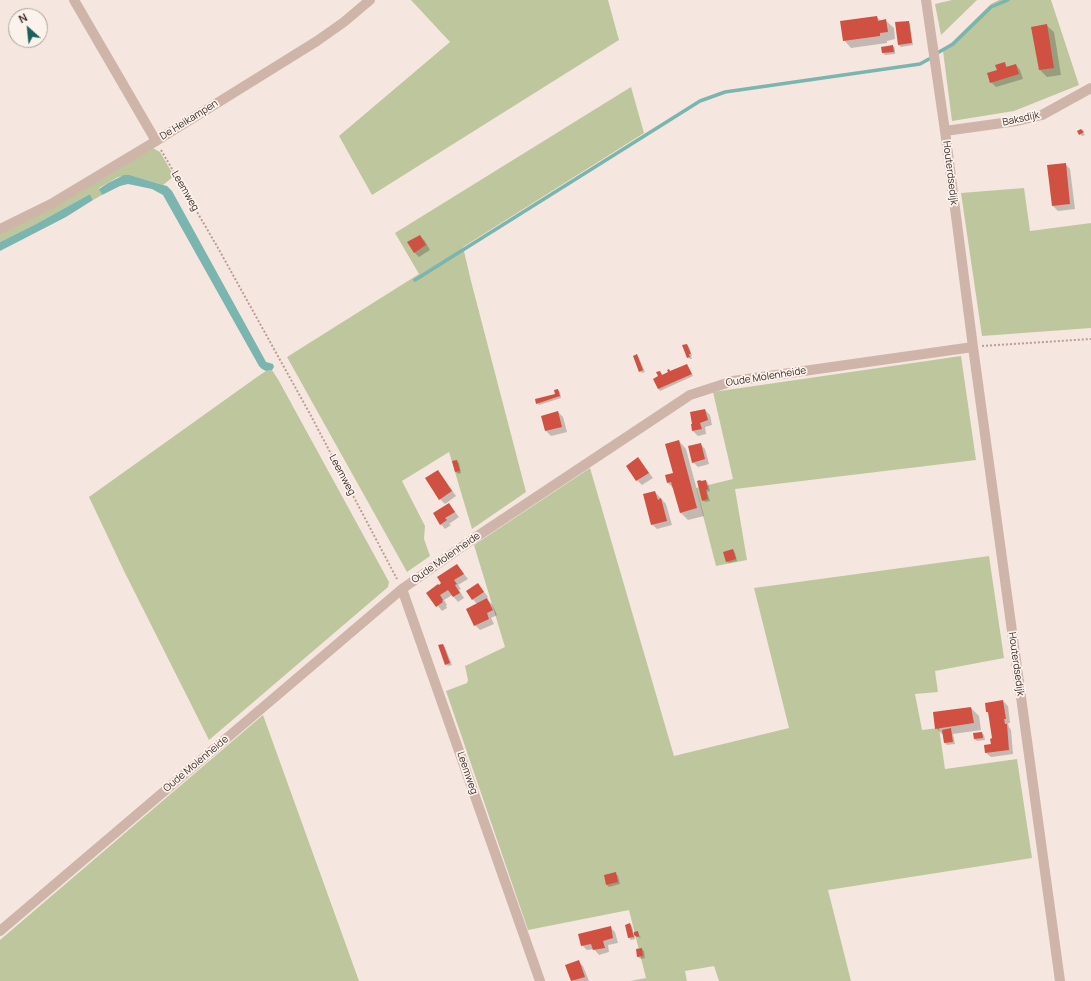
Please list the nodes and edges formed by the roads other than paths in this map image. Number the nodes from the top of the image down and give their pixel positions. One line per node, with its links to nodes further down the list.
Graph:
1 (74, 0): 6 (street)
2 (370, 0): 6 (street, De Heikampen)
3 (926, 0): 5 (street, Houterdsedijk)
4 (1091, 88): 5 (street, Baksdijk)
5 (945, 131): 8 (street, Houterdsedijk)
6 (156, 141): 7 (street, De Heikampen)
7 (0, 229)
8 (973, 347): 9 (street, Oude Molenheide); 12 (street, Houterdsedijk)
9 (402, 589): 10 (street, Oude Molenheide); 11 (street, Leemweg)
10 (0, 931)
11 (540, 981)
12 (1060, 981)

